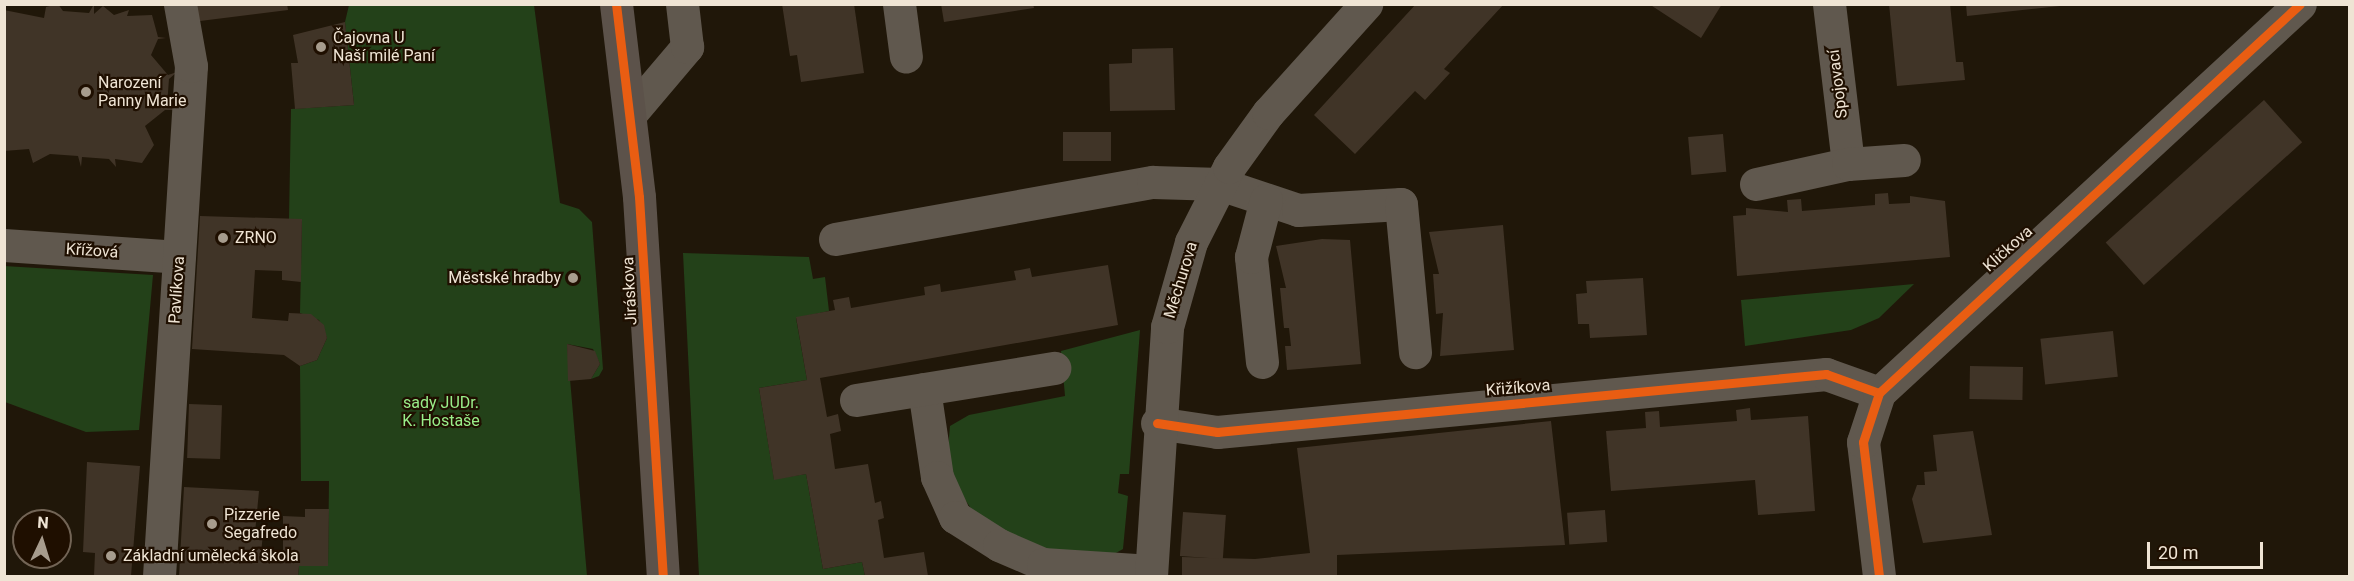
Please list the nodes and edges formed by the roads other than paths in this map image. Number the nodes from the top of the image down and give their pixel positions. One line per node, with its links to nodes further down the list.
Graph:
1 (180, 4): 17 (street, Pavlíkova)
2 (616, 4): 9 (main road, Jiráskova)
3 (681, 4): 9 (street)
4 (899, 4): 8 (street)
5 (1366, 4): 12 (street, Měchurova)
6 (1829, 4): 11 (street, Spojovací)
7 (2300, 4): 22 (street, Kličkova)
8 (906, 57)
9 (630, 113): 27 (main road, Jiráskova)
10 (1904, 160): 11 (street)
11 (1848, 164): 13 (street)
12 (1221, 184): 14 (street); 15 (street); 24 (street, Měchurova)
13 (1756, 184)
14 (1266, 200): 18 (street); 19 (street)
15 (835, 239)
16 (4, 245): 17 (street, Křížová)
17 (179, 257): 26 (street, Pavlíkova)
18 (1415, 352)
19 (1262, 362)
20 (1054, 368): 21 (street)
21 (924, 389): 23 (street); 25 (street)
22 (1880, 393): 24 (street, Křižíkova); 28 (street, Kličkova)
23 (856, 400)
24 (1157, 423): 25 (street, Měchurova)
25 (1151, 574)
26 (159, 576)
27 (663, 576)
28 (1879, 576)

